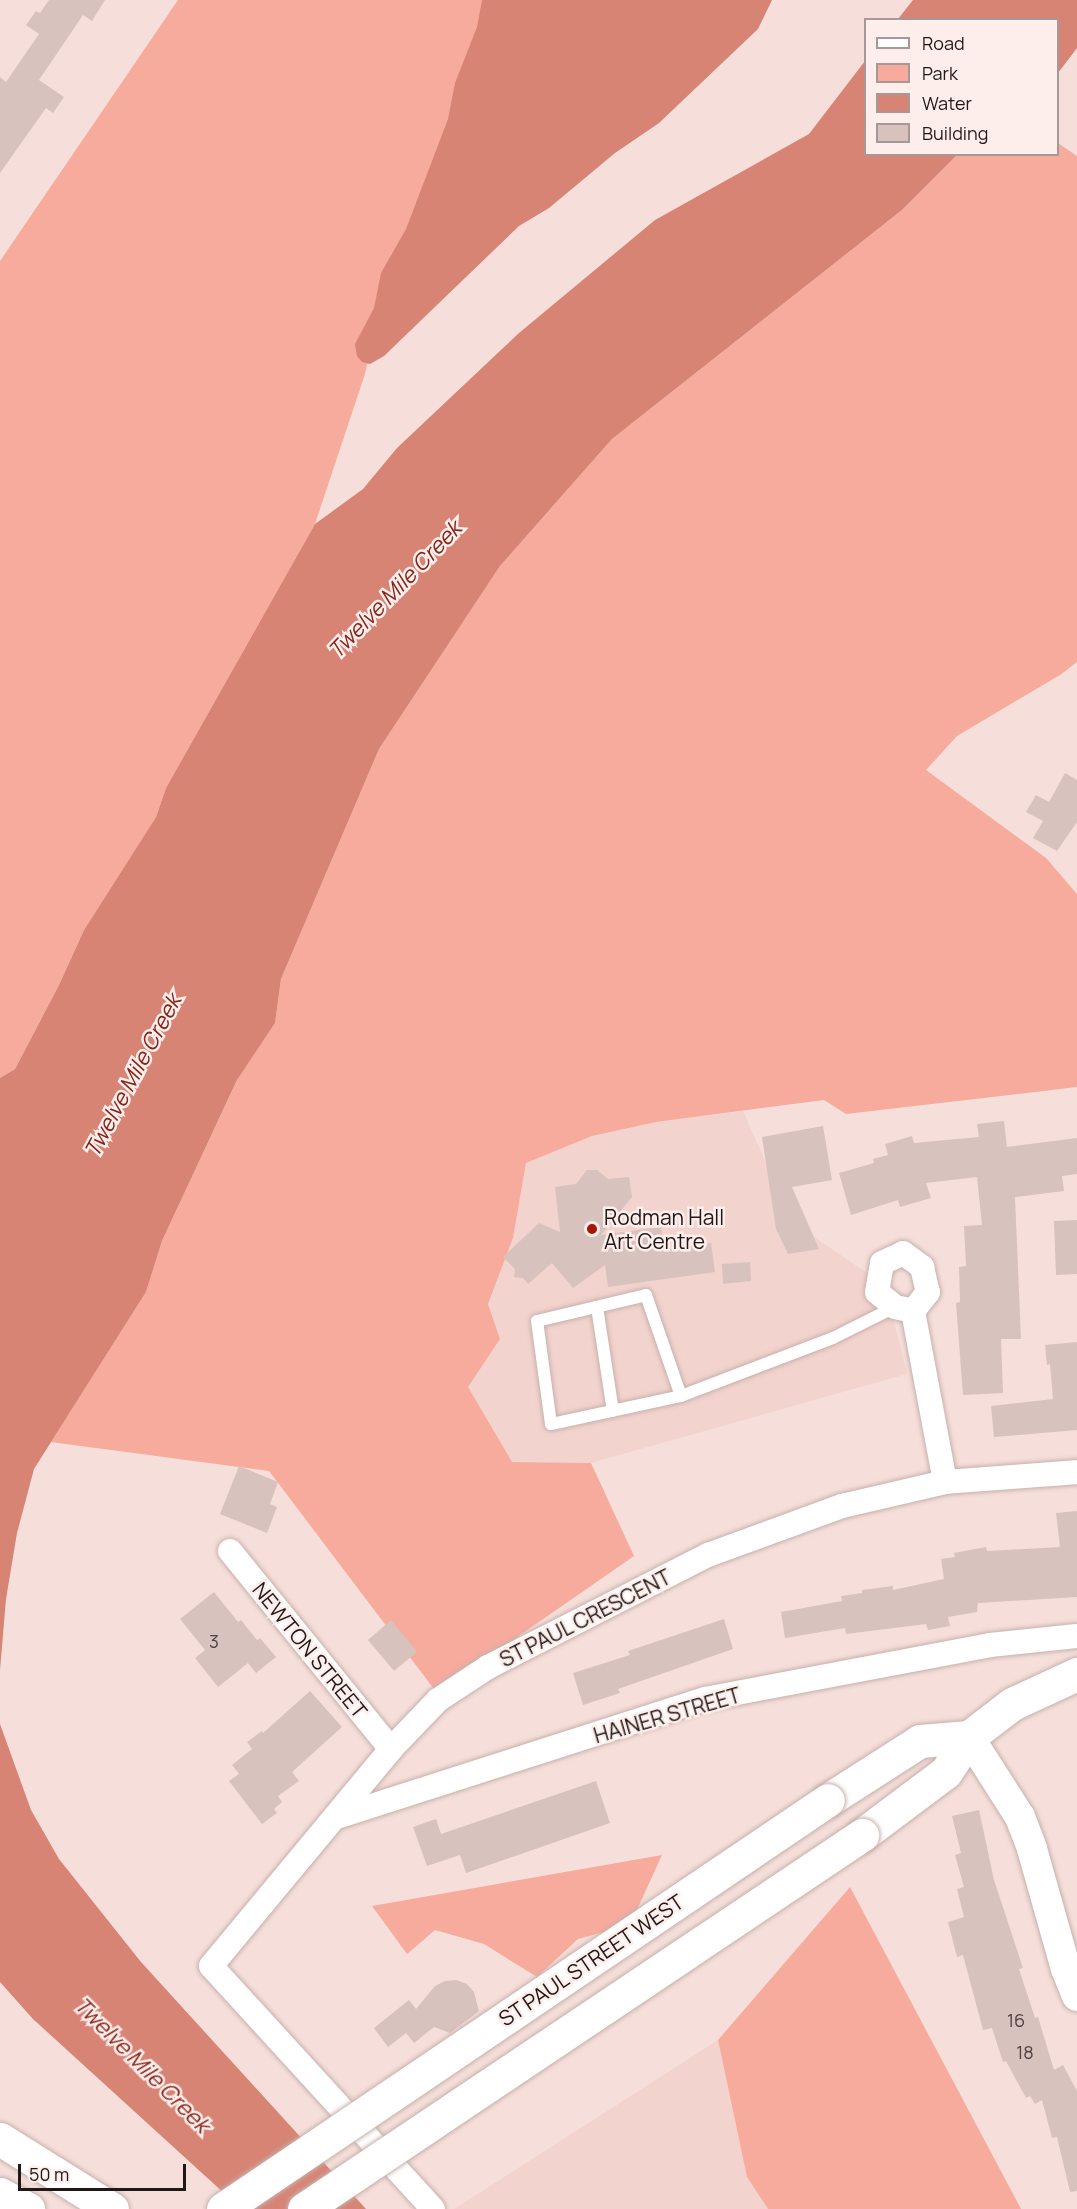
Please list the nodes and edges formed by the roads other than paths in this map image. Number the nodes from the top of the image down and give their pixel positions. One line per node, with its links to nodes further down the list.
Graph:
1 (597, 1307): 3 (lane); 4 (lane); 4 (lane)
2 (904, 1309): 3 (lane); 6 (street)
3 (681, 1396): 4 (lane)
4 (613, 1411)
5 (1077, 1472): 6 (street, ST PAUL CRESCENT)
6 (945, 1482): 11 (street, ST PAUL CRESCENT)
7 (231, 1551): 11 (street, NEWTON STREET)
8 (1077, 1636): 12 (street, HAINER STREET)
9 (1077, 1674): 10 (main road)
10 (969, 1737): 13 (street); 18 (main road, ST PAUL STREET WEST, bridge); 19 (main road, bridge)
11 (391, 1749): 12 (street, ST PAUL CRESCENT)
12 (337, 1817): 20 (street, ST PAUL CRESCENT)
13 (1077, 1996)
14 (0, 2139): 17 (main road)
15 (0, 2194): 16 (main road)
16 (28, 2209)
17 (112, 2209)
18 (223, 2209)
19 (304, 2209)
20 (433, 2209)

